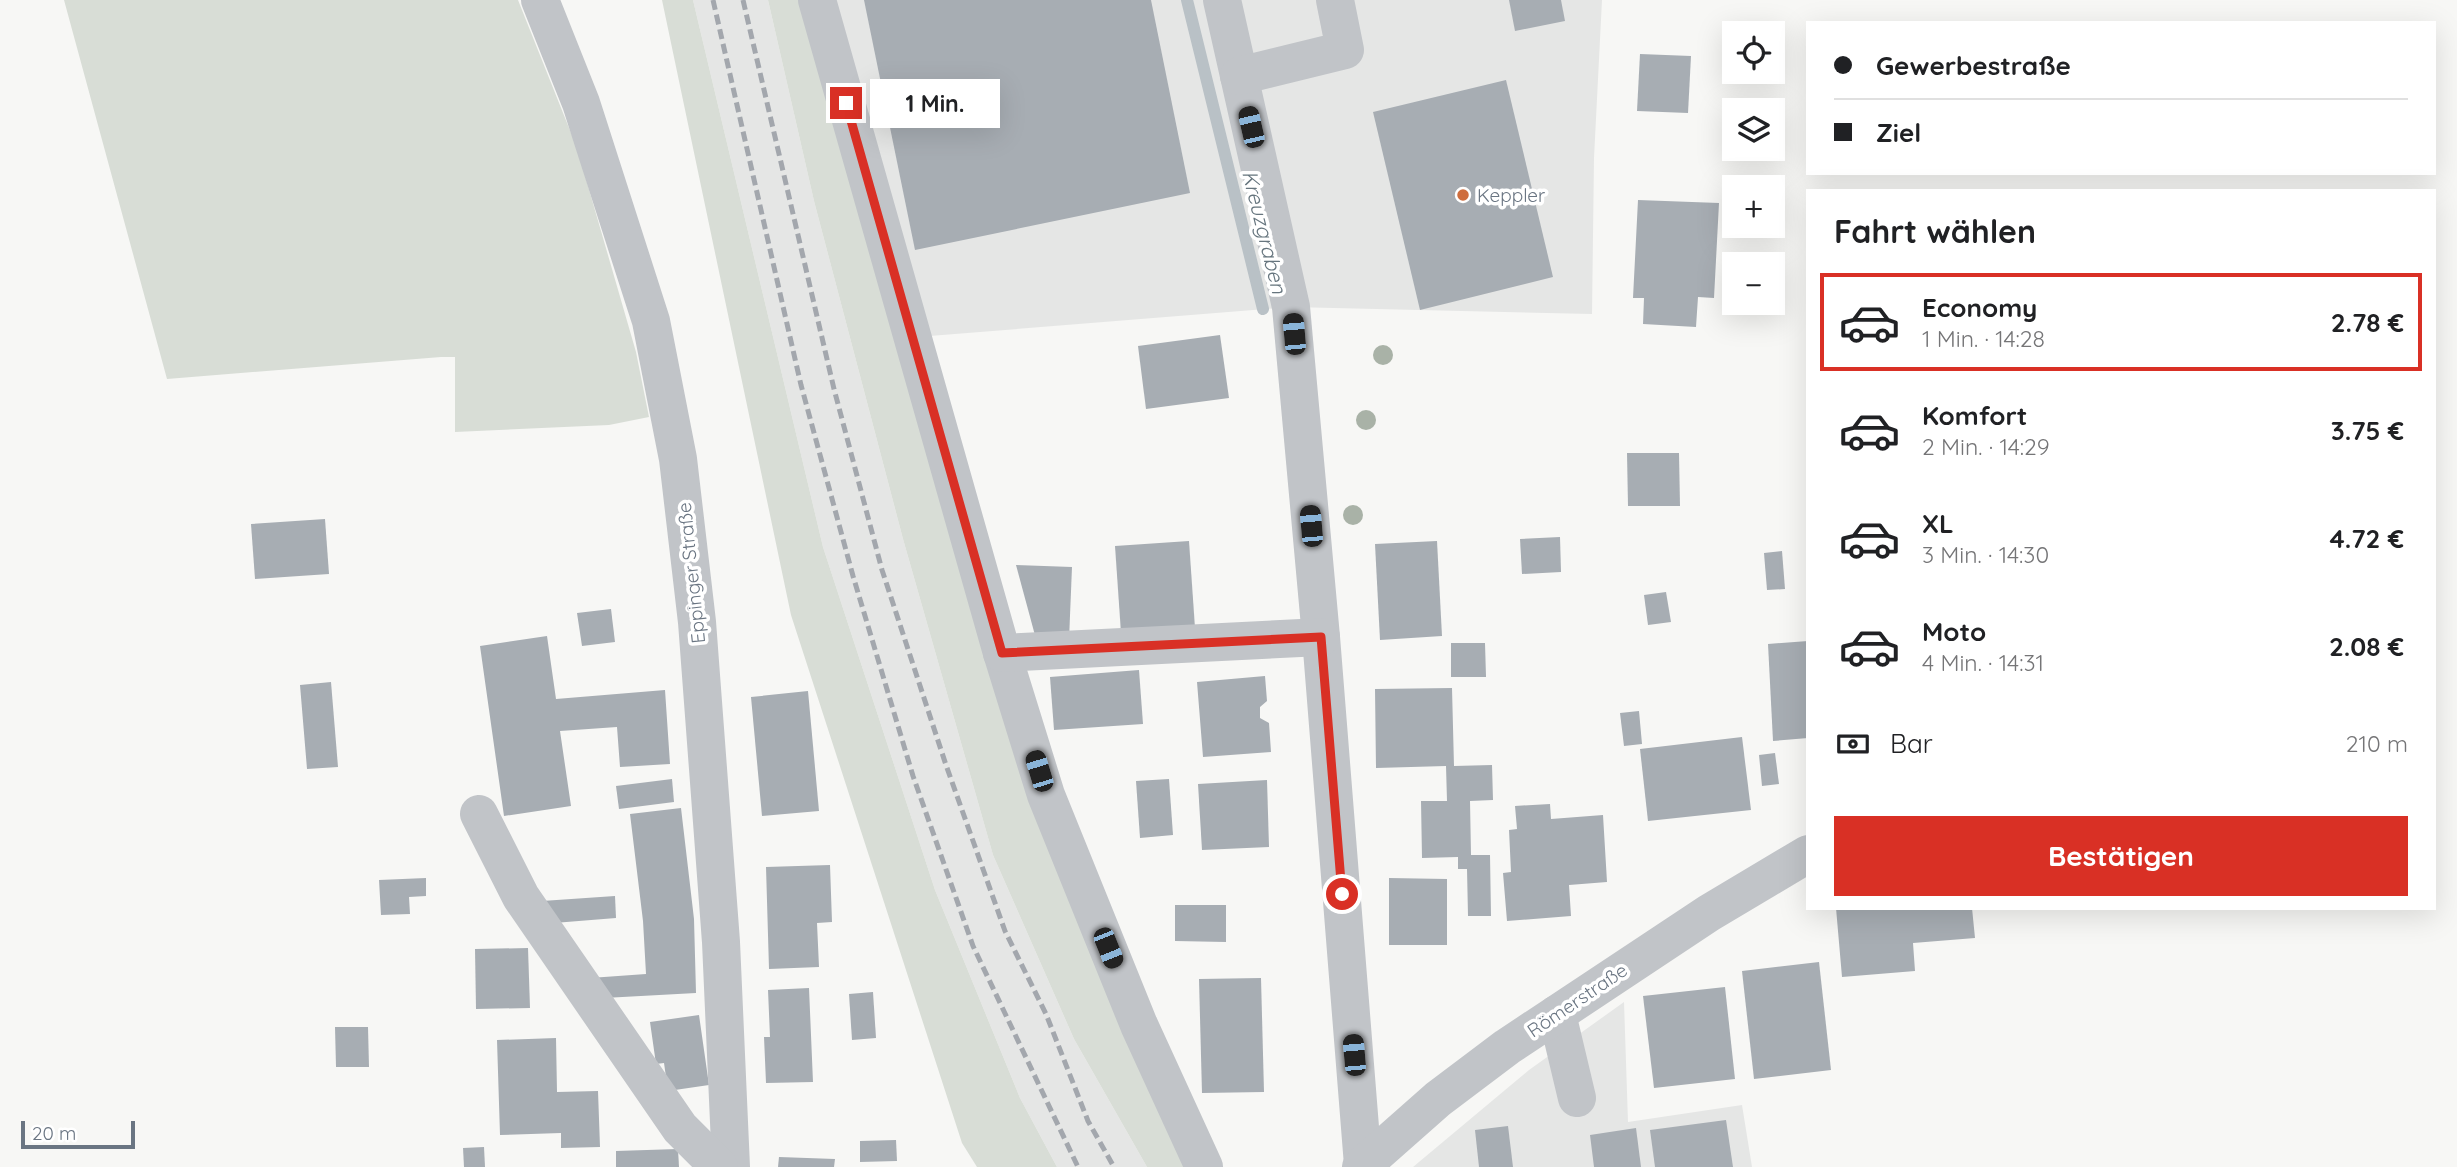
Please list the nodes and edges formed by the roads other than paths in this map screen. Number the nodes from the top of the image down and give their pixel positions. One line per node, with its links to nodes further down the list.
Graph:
1 (540, 0): 14 (street, Eppinger Straße)
2 (817, 0): 7 (street)
3 (1222, 0): 5 (street)
4 (1335, 0): 5 (street)
5 (1239, 76): 6 (street)
6 (1321, 637): 7 (street); 12 (street)
7 (1002, 653): 15 (street)
8 (479, 814): 13 (street)
9 (1806, 855): 10 (street, Römerstraße)
10 (1557, 1014): 11 (street); 12 (street, Römerstraße)
11 (1577, 1098)
12 (1362, 1166)
13 (719, 1167)
14 (731, 1167)
15 (1204, 1167)

